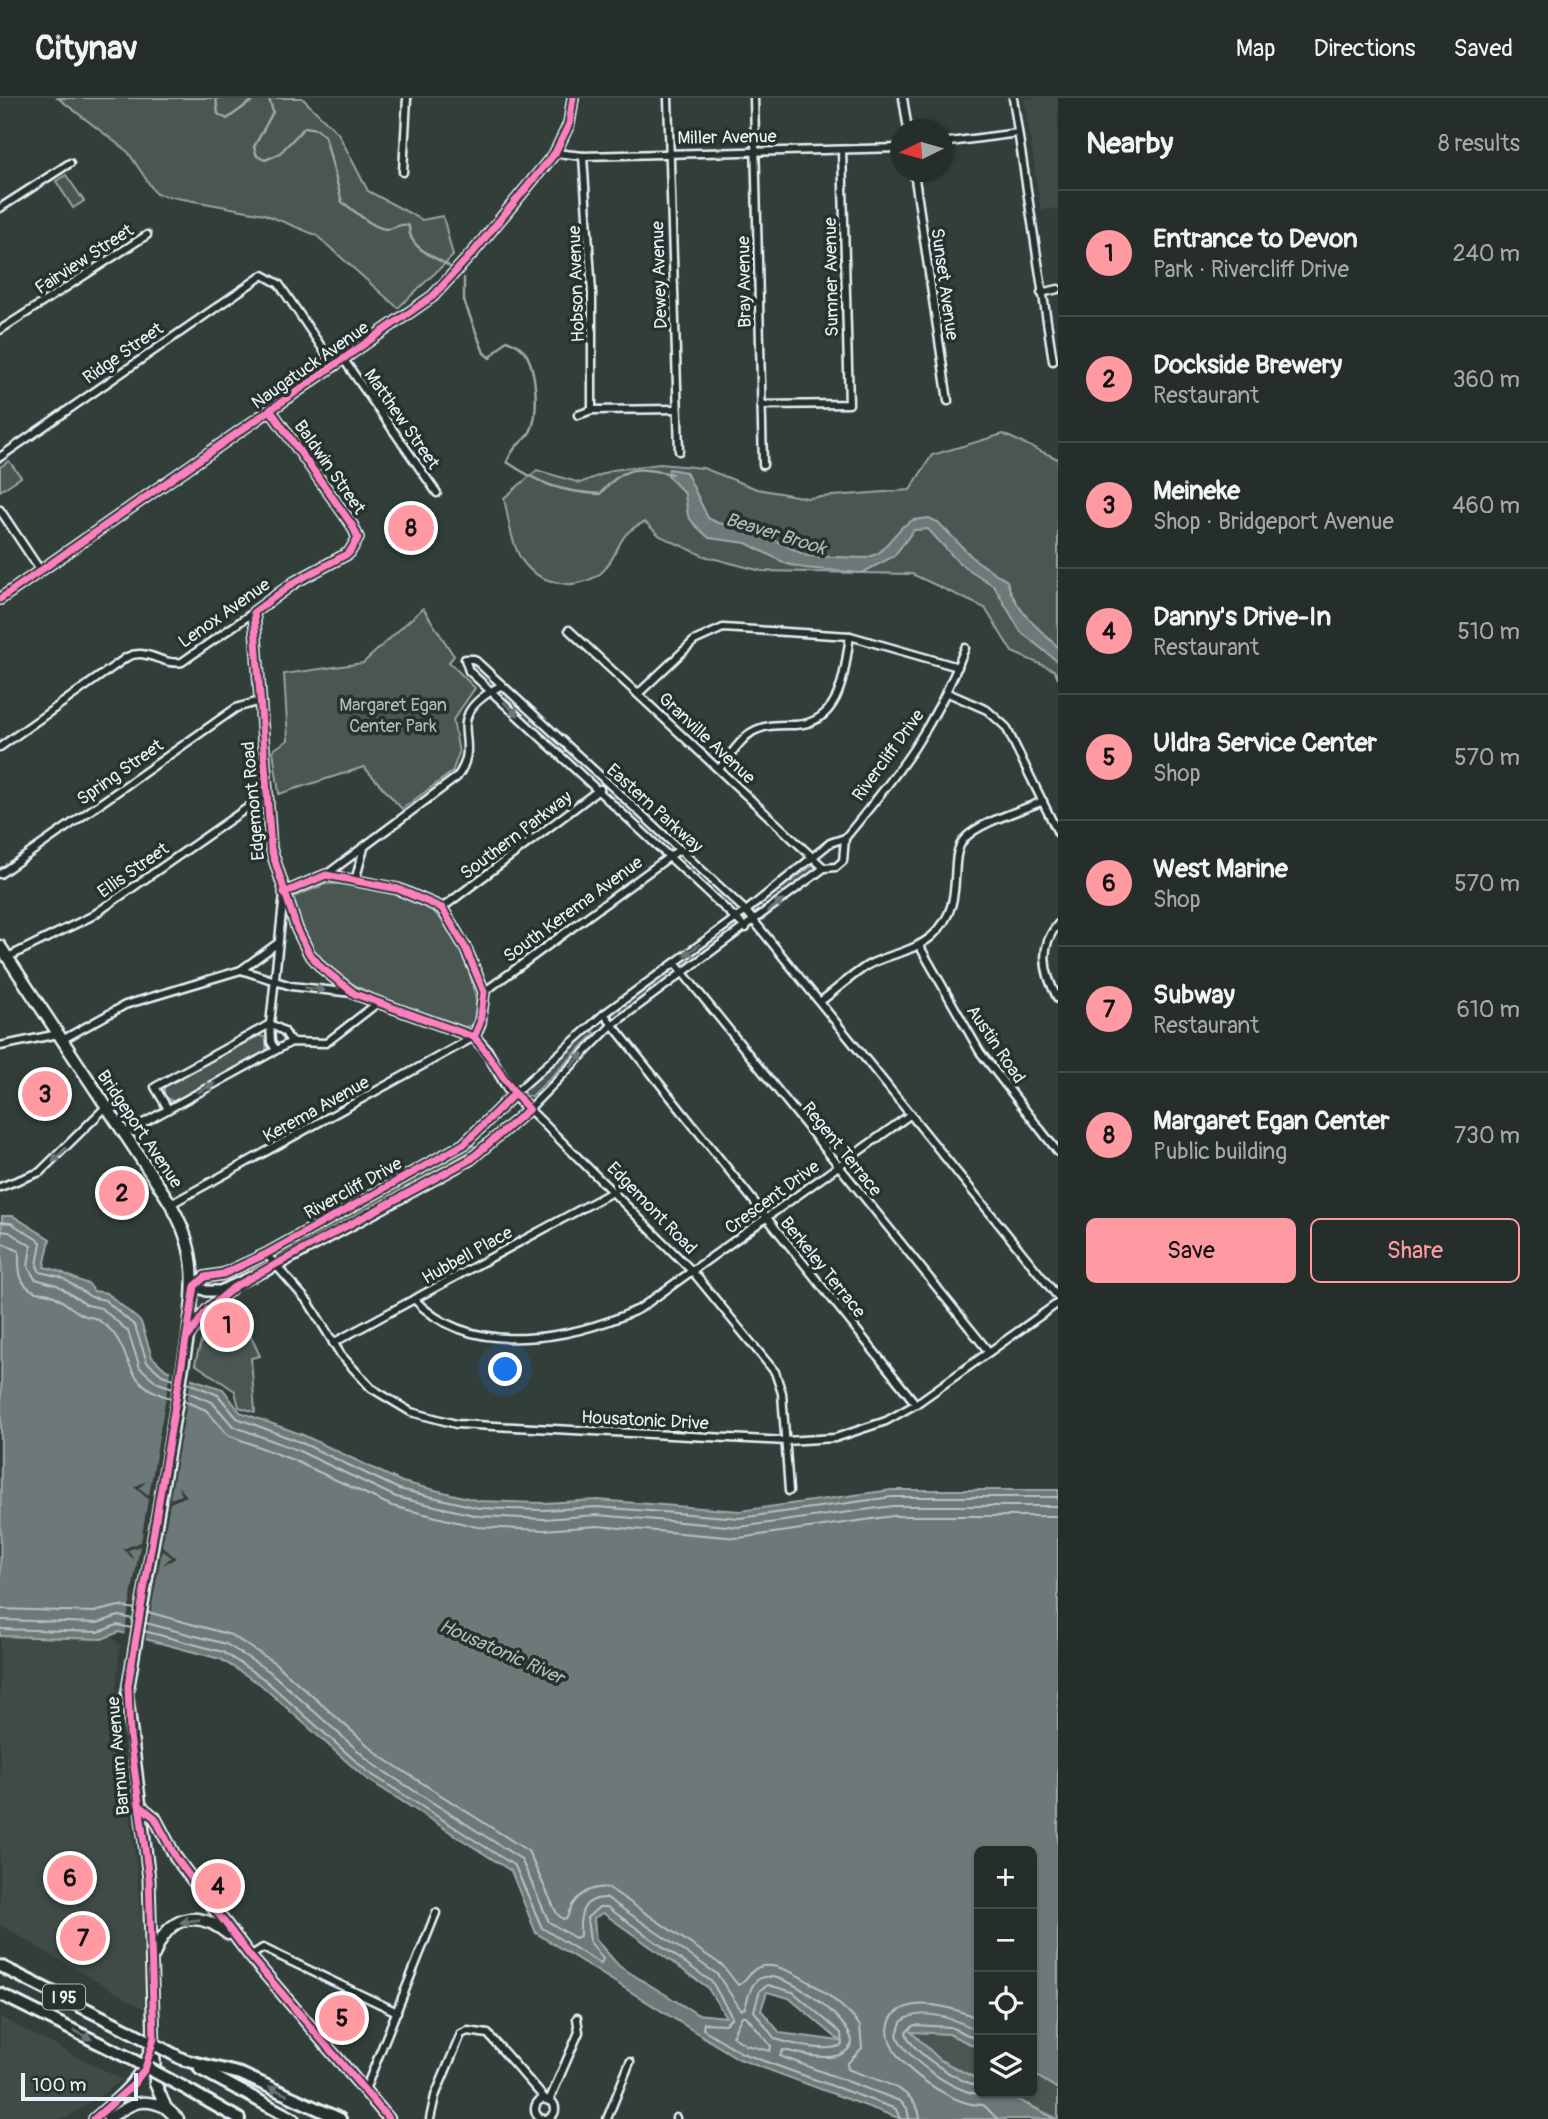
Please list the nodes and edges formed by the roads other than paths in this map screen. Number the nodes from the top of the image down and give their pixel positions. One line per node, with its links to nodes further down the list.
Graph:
1 (407, 98): 17 (street)
2 (573, 98): 14 (street, Naugatuck Avenue)
3 (668, 98): 13 (street, Dewey Avenue)
4 (754, 98): 12 (street, Bray Avenue)
5 (903, 98): 7 (street)
6 (1013, 98): 8 (street)
7 (906, 119)
8 (1018, 133): 9 (street); 22 (street)
9 (953, 142)
10 (890, 148): 11 (street, Miller Avenue)
11 (842, 149): 12 (street, Miller Avenue); 28 (street, Sumner Avenue)
12 (756, 150): 13 (street, Miller Avenue); 28 (street, Bray Avenue)
13 (669, 152): 15 (street, Miller Avenue); 29 (street, Dewey Avenue)
14 (555, 153): 15 (street, Miller Avenue); 24 (street, Naugatuck Avenue)
15 (583, 156): 30 (street, Hobson Avenue)
16 (70, 163): 19 (street)
17 (403, 172)
18 (915, 182): 27 (street, Sunset Avenue)
19 (0, 208)
20 (147, 235): 23 (street, Fairview Street)
21 (1058, 289): 22 (street)
22 (1041, 293): 25 (street)
23 (0, 330)
24 (344, 360): 26 (street, Naugatuck Avenue); 36 (street, Matthew Street)
25 (1053, 361)
26 (335, 367): 31 (street, Naugatuck Avenue); 34 (street, Ridge Street)
27 (948, 401)
28 (761, 405): 35 (street, Bray Avenue)
29 (677, 409): 30 (street); 33 (street, Dewey Avenue)
30 (592, 410): 32 (street)
31 (271, 411): 38 (street, Baldwin Street); 39 (street, Naugatuck Avenue)
32 (578, 415)
33 (679, 451)
34 (0, 457)
35 (763, 464)
36 (437, 493)
37 (0, 510): 39 (street)
38 (357, 542): 41 (street, Lenox Avenue)
39 (40, 570): 40 (street, Naugatuck Avenue)
40 (0, 599)
41 (254, 612): 50 (street, Edgemont Road); 51 (street, Lenox Avenue)
42 (569, 630): 48 (street, Granville Avenue)
43 (850, 636): 45 (street); 48 (street); 52 (street)
44 (965, 648): 45 (street, Rivercliff Drive)
45 (958, 667): 49 (street, Rivercliff Drive)
46 (502, 685): 47 (street); 47 (street, Eastern Parkway); 53 (street, Eastern Parkway)
47 (491, 691): 54 (street, Eastern Parkway, one-way to 54); 59 (street)
48 (639, 693): 52 (street, Granville Avenue)
49 (948, 693): 56 (street); 58 (street, Rivercliff Drive)
50 (260, 701): 55 (street, Edgemont Road); 64 (street, Spring Street)
51 (0, 747)
52 (719, 769): 62 (street, Granville Avenue)
53 (607, 783): 54 (street, Southern Parkway); 60 (street, Eastern Parkway)
54 (599, 790): 61 (street, Eastern Parkway); 68 (street, Southern Parkway)
55 (267, 794): 67 (street, Edgemont Road); 77 (street, Ellis Street)
56 (1043, 801): 57 (street); 75 (street)
57 (1058, 833)
58 (845, 838): 62 (street, Rivercliff Drive); 63 (street, Rivercliff Drive)
59 (365, 847): 65 (street); 66 (street)
60 (680, 849): 61 (street, South Kerema Avenue); 69 (street, Eastern Parkway)
61 (670, 856): 70 (street, Eastern Parkway); 82 (street, South Kerema Avenue)
62 (816, 857): 63 (street, Granville Avenue); 69 (street, Rivercliff Drive)
63 (824, 868): 71 (street, Rivercliff Drive, one-way to 63)
64 (0, 874)
65 (326, 875): 66 (street); 67 (street)
66 (355, 881): 68 (street)
67 (284, 893): 74 (street); 83 (street, Edgemont Road)
68 (442, 908): 82 (street)
69 (746, 911): 70 (street, Rivercliff Drive); 71 (street, Eastern Parkway)
70 (737, 918): 73 (street, Eastern Parkway); 78 (street, Rivercliff Drive, one-way to 78)
71 (755, 922): 73 (street, Rivercliff Drive); 86 (street, Eastern Parkway)
72 (1058, 924): 84 (street)
73 (746, 928): 80 (street, Rivercliff Drive)
74 (278, 943): 79 (street); 81 (street)
75 (919, 945): 86 (street); 103 (street, Austin Road)
76 (0, 946): 77 (main road, Bridgeport Avenue)
77 (8, 957): 90 (main road, Bridgeport Avenue)
78 (675, 963): 80 (street, Regent Terrace); 87 (street, Rivercliff Drive)
79 (241, 970): 81 (street); 90 (street)
80 (683, 973): 89 (street, Rivercliff Drive); 104 (street, Regent Terrace)
81 (275, 981): 83 (street, one-way to 83); 88 (street)
82 (484, 992): 91 (street)
83 (355, 993): 85 (street, Edgemont Road)
84 (1058, 999)
85 (381, 1000): 91 (street, Edgemont Road); 92 (street)
86 (821, 1001): 99 (street, Eastern Parkway)
87 (604, 1014): 89 (street, Berkeley Terrace); 95 (street, Rivercliff Drive)
88 (270, 1024): 92 (street); 94 (street); 97 (street)
89 (612, 1025): 98 (street, Rivercliff Drive, one-way to 89); 108 (street, Berkeley Terrace)
90 (60, 1037): 93 (street); 96 (main road, Bridgeport Avenue)
91 (474, 1037): 95 (street, Edgemont Road); 107 (street, Kerema Avenue)
92 (291, 1042): 94 (street)
93 (0, 1046)
94 (276, 1050): 97 (street, one-way to 94)
95 (514, 1094): 98 (street, Edgemont Road); 101 (street, Rivercliff Drive)
96 (107, 1106): 100 (main road, Bridgeport Avenue); 105 (street, one-way to 105)
97 (168, 1109): 100 (street)
98 (529, 1109): 102 (street, Rivercliff Drive); 106 (street, Edgemont Road)
99 (911, 1114): 104 (street, Crescent Drive); 114 (street, Eastern Parkway)
100 (125, 1133): 107 (main road, Bridgeport Avenue)
101 (474, 1136): 102 (street); 109 (street, Rivercliff Drive)
102 (483, 1149): 110 (street, Rivercliff Drive)
103 (1058, 1152)
104 (838, 1167): 108 (street, Crescent Drive); 120 (street, Regent Terrace)
105 (0, 1187)
106 (614, 1191): 111 (street, Edgemont Road); 115 (street, Hubbell Place)
107 (172, 1205): 112 (main road, Bridgeport Avenue)
108 (766, 1220): 111 (street, Crescent Drive); 121 (street, Berkeley Terrace)
109 (266, 1254): 110 (street, Housatonic Drive); 112 (street, Rivercliff Drive)
110 (276, 1266): 113 (street, Rivercliff Drive); 118 (street, Housatonic Drive)
111 (693, 1272): 115 (street, Crescent Drive); 122 (street, Edgemont Road)
112 (195, 1286): 113 (street, Rivercliff Drive); 117 (main road, Bridgeport Avenue)
113 (234, 1287): 117 (street, Rivercliff Drive)
114 (1058, 1297)
115 (414, 1300): 118 (street, Hubbell Place)
116 (1058, 1303): 120 (street, Housatonic Drive)
117 (188, 1337): 119 (main road, Bridgeport Avenue)
118 (333, 1343): 122 (street, Housatonic Drive)
119 (186, 1349): 124 (main road, Barnum Avenue)
120 (989, 1352): 121 (street, Housatonic Drive)
121 (916, 1404): 122 (street, Housatonic Drive)
122 (786, 1441): 123 (street, Edgemont Road)
123 (789, 1491)
124 (139, 1805): 126 (main road); 128 (main road, Barnum Avenue)
125 (436, 1913): 131 (street)
126 (240, 1942): 127 (main road); 128 (main road, one-way to 128)
127 (250, 1955): 131 (street); 136 (main road)
128 (153, 1959): 133 (main road, Barnum Avenue)
129 (0, 1966): 134 (highway, I 95, bridge)
130 (0, 1994): 144 (highway, I 95, one-way to 144, bridge)
131 (397, 2012): 136 (street)
132 (577, 2018): 137 (street)
133 (154, 2038): 138 (main road, Barnum Avenue); 141 (street)
134 (184, 2060): 145 (highway, I 95); 146 (highway, one-way to 134)
135 (630, 2062): 149 (street)
136 (365, 2090): 147 (main road)
137 (547, 2100): 139 (street); 140 (street); 140 (street)
138 (166, 2108): 142 (street); 143 (main road, Barnum Avenue)
139 (430, 2115): 148 (street)
140 (541, 2118)
141 (94, 2119)
142 (108, 2119)
143 (178, 2119)
144 (239, 2119)
145 (293, 2119)
146 (340, 2119)
147 (389, 2119)
148 (438, 2119)
149 (607, 2119)

